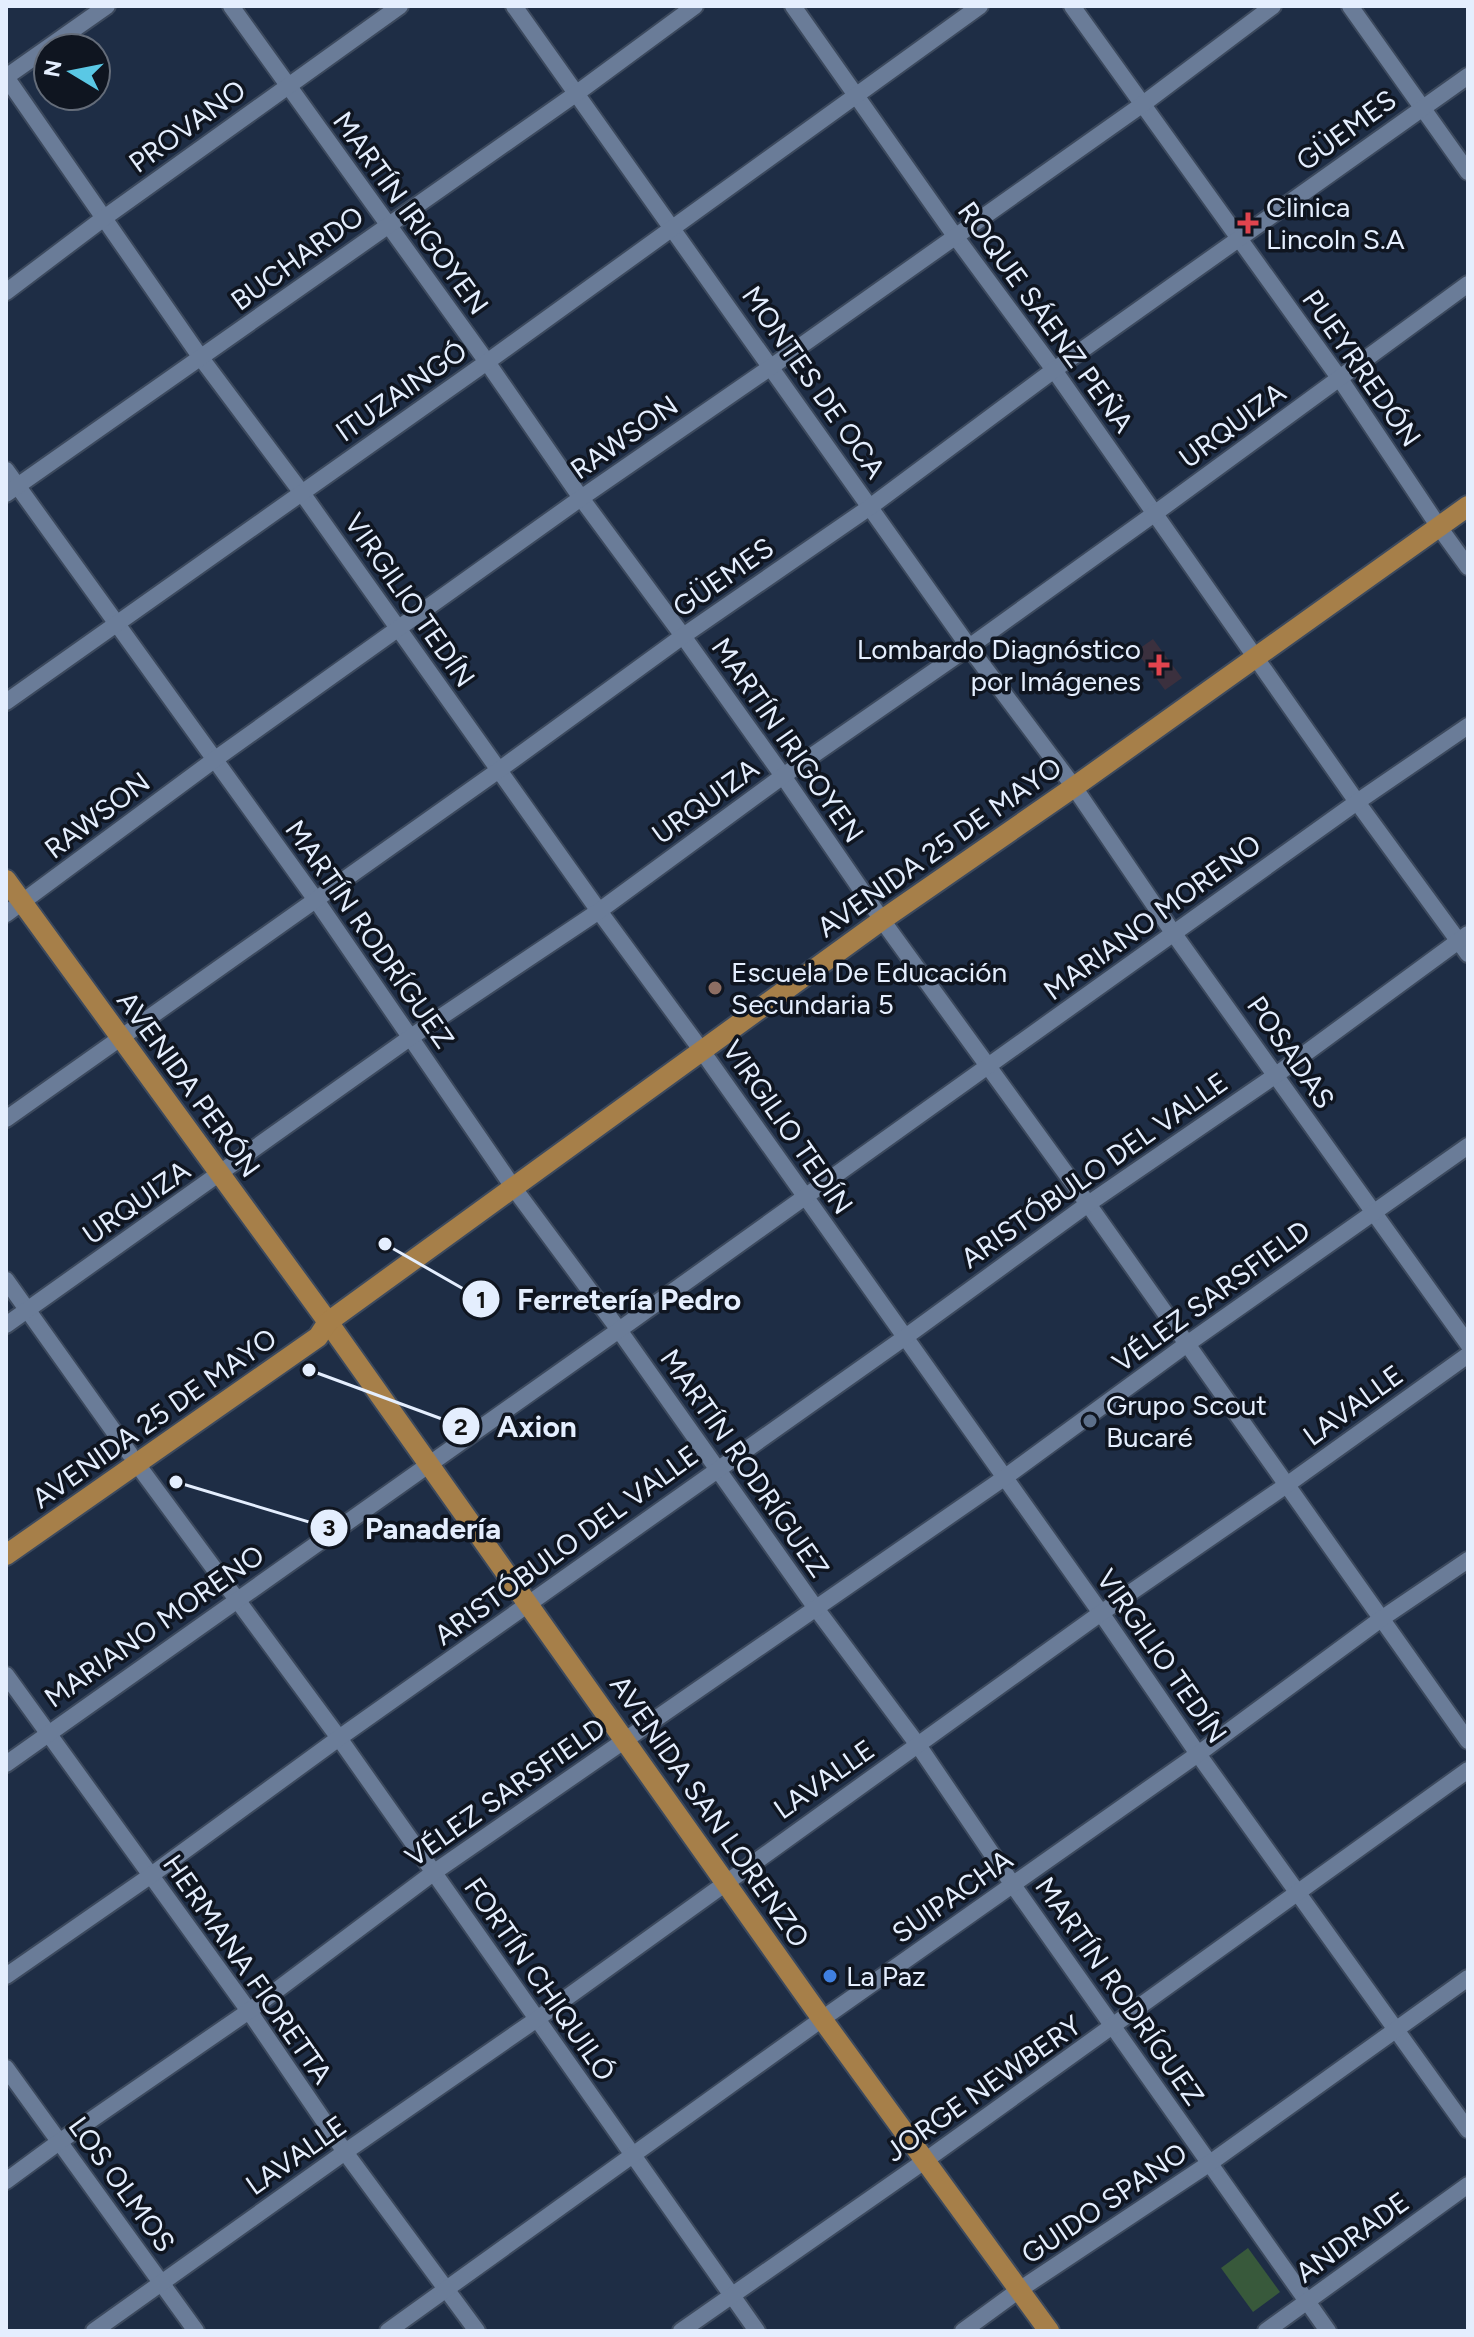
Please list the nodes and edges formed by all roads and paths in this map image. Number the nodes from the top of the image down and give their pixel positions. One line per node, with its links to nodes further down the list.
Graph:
1 (107, 6): 12 (street)
2 (231, 6): 13 (street, MARTÍN IRIGOYEN)
3 (400, 6): 13 (street, PROVANO)
4 (514, 6): 14 (street, MONTES DE OCA)
5 (695, 6): 14 (street, BUCHARDO)
6 (793, 6): 15 (street, ROQUE SÁENZ PEÑA)
7 (980, 6): 15 (street, ITUZAINGÓ)
8 (1072, 6): 16 (street, PUEYRREDÓN)
9 (1273, 6): 16 (street, RAWSON)
10 (1350, 6): 17 (street)
11 (1468, 76): 17 (street, GÜEMES)
12 (6, 77): 19 (street, VIRGILIO TEDÍN)
13 (287, 87): 19 (street, PROVANO); 20 (street, MARTÍN IRIGOYEN)
14 (577, 93): 20 (street, BUCHARDO); 21 (street, MONTES DE OCA)
15 (856, 96): 21 (street, ITUZAINGÓ); 22 (street, ROQUE SÁENZ PEÑA)
16 (1143, 104): 22 (street, RAWSON); 23 (street, PUEYRREDÓN)
17 (1422, 107): 18 (street); 23 (street, GÜEMES)
18 (1468, 172)
19 (104, 218): 25 (street, PROVANO); 26 (street, VIRGILIO TEDÍN)
20 (389, 224): 26 (street, BUCHARDO); 27 (street, MARTÍN IRIGOYEN)
21 (673, 229): 27 (street, ITUZAINGÓ); 28 (street, MONTES DE OCA)
22 (955, 236): 28 (street, RAWSON); 29 (street, ROQUE SÁENZ PEÑA)
23 (1240, 238): 29 (street, GÜEMES); 30 (street, PUEYRREDÓN)
24 (1468, 284): 30 (street, URQUIZA)
25 (6, 292)
26 (201, 358): 32 (street, BUCHARDO); 33 (street, VIRGILIO TEDÍN)
27 (487, 362): 33 (street, ITUZAINGÓ); 34 (street, MARTÍN IRIGOYEN)
28 (771, 367): 34 (street, RAWSON); 36 (street, MONTES DE OCA)
29 (1054, 370): 36 (street, GÜEMES); 37 (street, ROQUE SÁENZ PEÑA)
30 (1340, 379): 37 (street, URQUIZA); 38 (street, PUEYRREDÓN)
31 (6, 470): 32 (street, MARTÍN RODRÍGUEZ)
32 (12, 490): 40 (street, MARTÍN RODRÍGUEZ)
33 (302, 493): 40 (street, ITUZAINGÓ); 41 (street, VIRGILIO TEDÍN)
34 (581, 498): 41 (street, RAWSON); 42 (street, MARTÍN IRIGOYEN)
35 (1468, 506): 38 (main road, AVENIDA 25 DE MAYO)
36 (870, 507): 42 (street, GÜEMES); 43 (street, MONTES DE OCA)
37 (1154, 514): 43 (street, URQUIZA); 44 (street, ROQUE SÁENZ PEÑA)
38 (1439, 527): 39 (street, PUEYRREDÓN); 44 (main road, AVENIDA 25 DE MAYO)
39 (1468, 567)
40 (117, 623): 45 (street, ITUZAINGÓ); 47 (street, MARTÍN RODRÍGUEZ)
41 (399, 628): 47 (street, RAWSON); 48 (street, VIRGILIO TEDÍN)
42 (683, 636): 48 (street, GÜEMES); 49 (street, MARTÍN IRIGOYEN)
43 (969, 647): 49 (street, URQUIZA); 50 (street, MONTES DE OCA)
44 (1255, 658): 50 (main road, AVENIDA 25 DE MAYO); 51 (street, ROQUE SÁENZ PEÑA)
45 (6, 702)
46 (1468, 726): 51 (street, MARIANO MORENO)
47 (214, 760): 53 (street, MARTÍN RODRÍGUEZ); 54 (street, RAWSON)
48 (499, 770): 53 (street, GÜEMES); 55 (street, VIRGILIO TEDÍN)
49 (783, 776): 55 (street, URQUIZA); 56 (street, MARTÍN IRIGOYEN)
50 (1074, 787): 56 (main road, AVENIDA 25 DE MAYO); 57 (street, POSADAS)
51 (1357, 802): 57 (street, MARIANO MORENO); 58 (street, ROQUE SÁENZ PEÑA)
52 (6, 880): 54 (main road, AVENIDA PERÓN)
53 (316, 900): 59 (street, MARTÍN RODRÍGUEZ); 60 (street, GÜEMES)
54 (14, 908): 60 (main road, AVENIDA PERÓN)
55 (599, 911): 59 (street, URQUIZA); 61 (street, VIRGILIO TEDÍN)
56 (882, 920): 61 (main road, AVENIDA 25 DE MAYO); 62 (street, MARTÍN IRIGOYEN)
57 (1174, 934): 62 (street, MARIANO MORENO); 63 (street, POSADAS)
58 (1465, 943): 63 (street, ARISTÓBULO DEL VALLE)
59 (411, 1037): 66 (street, URQUIZA); 67 (street, MARTÍN RODRÍGUEZ)
60 (121, 1039): 64 (street, GÜEMES); 66 (main road, AVENIDA PERÓN)
61 (702, 1051): 67 (main road, AVENIDA 25 DE MAYO); 68 (street, VIRGILIO TEDÍN)
62 (987, 1066): 68 (street, MARIANO MORENO); 69 (street, MARTÍN IRIGOYEN)
63 (1276, 1075): 69 (street, ARISTÓBULO DEL VALLE); 70 (street, POSADAS)
64 (6, 1119)
65 (1468, 1146): 70 (street, VÉLEZ SARSFIELD)
66 (220, 1174): 72 (street, URQUIZA); 73 (main road, AVENIDA PERÓN)
67 (513, 1187): 73 (main road, AVENIDA 25 DE MAYO); 75 (street, MARTÍN RODRÍGUEZ)
68 (804, 1195): 75 (street, MARIANO MORENO); 76 (street, VIRGILIO TEDÍN)
69 (1088, 1204): 76 (street, ARISTÓBULO DEL VALLE); 77 (street, MARTÍN IRIGOYEN)
70 (1372, 1212): 77 (street, VÉLEZ SARSFIELD); 78 (street, POSADAS)
71 (6, 1280): 72 (street, FORTÍN CHIQUILÓ)
72 (28, 1311): 74 (street, URQUIZA); 80 (street, FORTÍN CHIQUILÓ)
73 (328, 1322): 80 (main road, AVENIDA 25 DE MAYO); 81 (main road, AVENIDA SAN LORENZO)
74 (6, 1325)
75 (619, 1330): 81 (street, MARIANO MORENO); 82 (street, MARTÍN RODRÍGUEZ)
76 (904, 1338): 82 (street, ARISTÓBULO DEL VALLE); 83 (street, VIRGILIO TEDÍN)
77 (1187, 1344): 83 (street, VÉLEZ SARSFIELD); 84 (street, MARTÍN IRIGOYEN)
78 (1468, 1344)
79 (1468, 1355): 84 (street, LAVALLE)
80 (133, 1459): 85 (main road, AVENIDA 25 DE MAYO); 86 (main road, AVENIDA 25 DE MAYO); 88 (street, FORTÍN CHIQUILÓ)
81 (429, 1464): 88 (street, MARIANO MORENO); 89 (main road, AVENIDA SAN LORENZO)
82 (718, 1468): 89 (street, ARISTÓBULO DEL VALLE); 90 (street, MARTÍN RODRÍGUEZ)
83 (1004, 1478): 90 (street, VÉLEZ SARSFIELD); 91 (street, VIRGILIO TEDÍN)
84 (1288, 1484): 91 (street, LAVALLE); 92 (street, MARTÍN IRIGOYEN)
85 (6, 1539)
86 (6, 1555)
87 (1468, 1560): 92 (street, SUIPACHA)
88 (238, 1600): 94 (street, MARIANO MORENO); 95 (street, FORTÍN CHIQUILÓ)
89 (529, 1604): 95 (street, ARISTÓBULO DEL VALLE); 96 (main road, AVENIDA SAN LORENZO)
90 (815, 1607): 96 (street, VÉLEZ SARSFIELD); 98 (street, MARTÍN RODRÍGUEZ)
91 (1101, 1613): 98 (street, LAVALLE); 99 (street, VIRGILIO TEDÍN)
92 (1381, 1619): 97 (street, MARTÍN IRIGOYEN); 99 (street, SUIPACHA)
93 (6, 1675): 94 (street, HERMANA FIORETTA)
94 (48, 1733): 100 (street, MARIANO MORENO); 103 (street, HERMANA FIORETTA)
95 (339, 1738): 102 (street, FORTÍN CHIQUILÓ); 103 (street, ARISTÓBULO DEL VALLE)
96 (624, 1740): 102 (street, VÉLEZ SARSFIELD); 104 (main road, AVENIDA SAN LORENZO)
97 (1468, 1741)
98 (918, 1745): 104 (street, LAVALLE); 105 (street, MARTÍN RODRÍGUEZ)
99 (1198, 1754): 105 (street, SUIPACHA); 106 (street, VIRGILIO TEDÍN)
100 (6, 1764)
101 (1468, 1770): 106 (street, JORGE NEWBERY)
102 (433, 1873): 109 (street, VÉLEZ SARSFIELD); 110 (street, FORTÍN CHIQUILÓ)
103 (150, 1876): 107 (street, ARISTÓBULO DEL VALLE); 109 (street, HERMANA FIORETTA)
104 (725, 1882): 110 (street, LAVALLE); 111 (main road, AVENIDA SAN LORENZO)
105 (1013, 1885): 111 (street, SUIPACHA); 112 (street, MARTÍN RODRÍGUEZ)
106 (1298, 1893): 112 (street, JORGE NEWBERY); 113 (street, VIRGILIO TEDÍN)
107 (6, 1976)
108 (1468, 1978): 113 (street, GUIDO SPANO)
109 (249, 2011): 116 (street, VÉLEZ SARSFIELD); 117 (street, HERMANA FIORETTA)
110 (537, 2019): 117 (street, LAVALLE); 118 (street, FORTÍN CHIQUILÓ)
111 (822, 2019): 118 (street, SUIPACHA); 119 (main road, AVENIDA SAN LORENZO)
112 (1114, 2026): 119 (street, JORGE NEWBERY); 120 (street, MARTÍN RODRÍGUEZ)
113 (1395, 2031): 115 (street, VIRGILIO TEDÍN); 120 (street, GUIDO SPANO)
114 (6, 2068): 116 (street, LOS OLMOS)
115 (1468, 2130)
116 (59, 2142): 121 (street, VÉLEZ SARSFIELD); 123 (street, LOS OLMOS)
117 (345, 2152): 123 (street, LAVALLE); 124 (street, HERMANA FIORETTA)
118 (633, 2156): 124 (street, SUIPACHA); 126 (street, FORTÍN CHIQUILÓ)
119 (926, 2160): 125 (main road, AVENIDA SAN LORENZO); 126 (street, JORGE NEWBERY)
120 (1210, 2163): 125 (street, GUIDO SPANO); 127 (street, MARTÍN RODRÍGUEZ)
121 (6, 2181)
122 (1468, 2185): 127 (street, ANDRADE)
123 (162, 2282): 128 (street, LAVALLE); 129 (street, LOS OLMOS)
124 (448, 2289): 130 (street, SUIPACHA); 131 (street, HERMANA FIORETTA)
125 (1019, 2290): 134 (street, GUIDO SPANO); 135 (main road, AVENIDA SAN LORENZO)
126 (733, 2296): 132 (street, JORGE NEWBERY); 133 (street, FORTÍN CHIQUILÓ)
127 (1306, 2302): 136 (street, ANDRADE); 137 (street, MARTÍN RODRÍGUEZ)
128 (94, 2331)
129 (196, 2331)
130 (388, 2331)
131 (477, 2331)
132 (681, 2331)
133 (757, 2331)
134 (963, 2331)
135 (1049, 2331)
136 (1266, 2331)
137 (1328, 2331)

